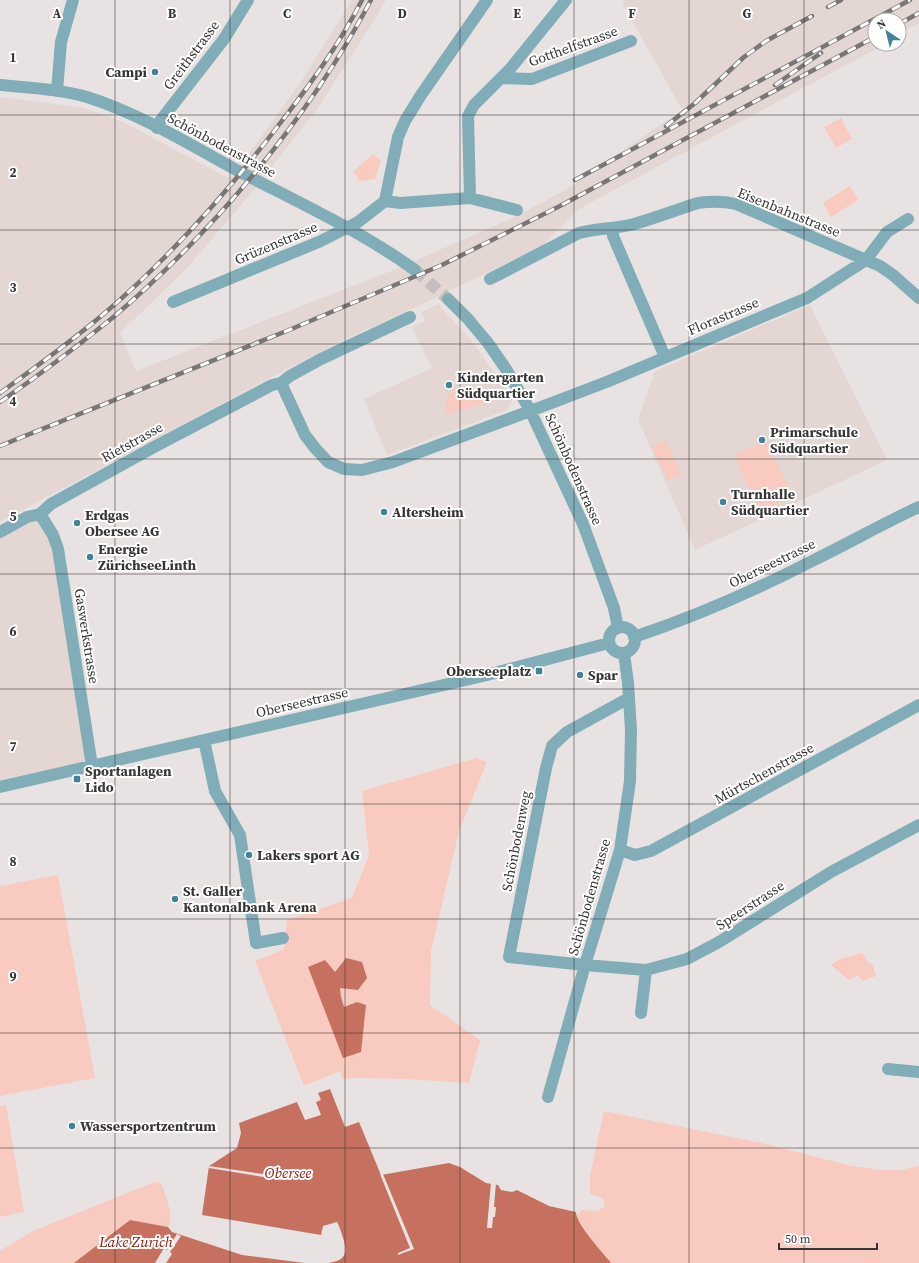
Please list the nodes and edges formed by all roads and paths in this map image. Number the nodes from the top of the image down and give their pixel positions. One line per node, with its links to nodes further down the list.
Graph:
1 (73, 0): 8 (street)
2 (248, 0): 9 (street, Greithstrasse)
3 (487, 0): 11 (street)
4 (566, 0): 6 (street, Gotthelfstrasse)
5 (631, 41): 6 (street, Gotthelfstrasse)
6 (502, 78): 10 (street, Gotthelfstrasse)
7 (0, 85): 8 (street, Schönbodenstrasse)
8 (57, 91): 9 (street, Schönbodenstrasse)
9 (157, 128): 14 (street, Schönbodenstrasse)
10 (470, 198): 11 (street); 12 (street)
11 (385, 201): 14 (street, Grüzenstrasse)
12 (517, 210)
13 (908, 219): 16 (street, Florastrasse)
14 (347, 228): 17 (street, Schönbodenstrasse); 21 (street, Grüzenstrasse)
15 (613, 229): 16 (street, Eisenbahnstrasse); 18 (street, Eisenbahnstrasse); 23 (street)
16 (866, 260): 19 (street, Eisenbahnstrasse); 23 (street, Florastrasse)
17 (415, 270)
18 (490, 279)
19 (919, 298)
20 (448, 299): 25 (street, Schönbodenstrasse)
21 (173, 302)
22 (410, 317): 24 (street, Rietstrasse)
23 (665, 357): 25 (street, Florastrasse)
24 (281, 384): 25 (street); 27 (street, Rietstrasse)
25 (530, 410): 29 (street, Schönbodenstrasse)
26 (919, 507): 30 (street, Oberseestrasse)
27 (40, 514): 28 (street, Rietstrasse); 36 (street, Gaswerkstrasse)
28 (0, 532)
29 (618, 628): 30 (street); 31 (street)
30 (634, 637): 32 (street)
31 (609, 643): 32 (street); 35 (street, Oberseestrasse)
32 (624, 653): 33 (street, Schönbodenstrasse)
33 (629, 698): 39 (street, Schönbodenstrasse); 41 (street, Schönbodenweg)
34 (919, 705): 39 (street, Mürtschenstrasse)
35 (204, 740): 36 (street, Oberseestrasse); 40 (street)
36 (92, 766): 37 (street, Oberseestrasse)
37 (0, 787)
38 (919, 825): 42 (street, Speerstrasse)
39 (620, 850): 41 (street, Schönbodenstrasse)
40 (283, 938)
41 (585, 965): 42 (street, Speerstrasse); 46 (street, Schönbodenstrasse)
42 (646, 970): 43 (street)
43 (641, 1013)
44 (888, 1069): 45 (street)
45 (919, 1072)
46 (548, 1097)

